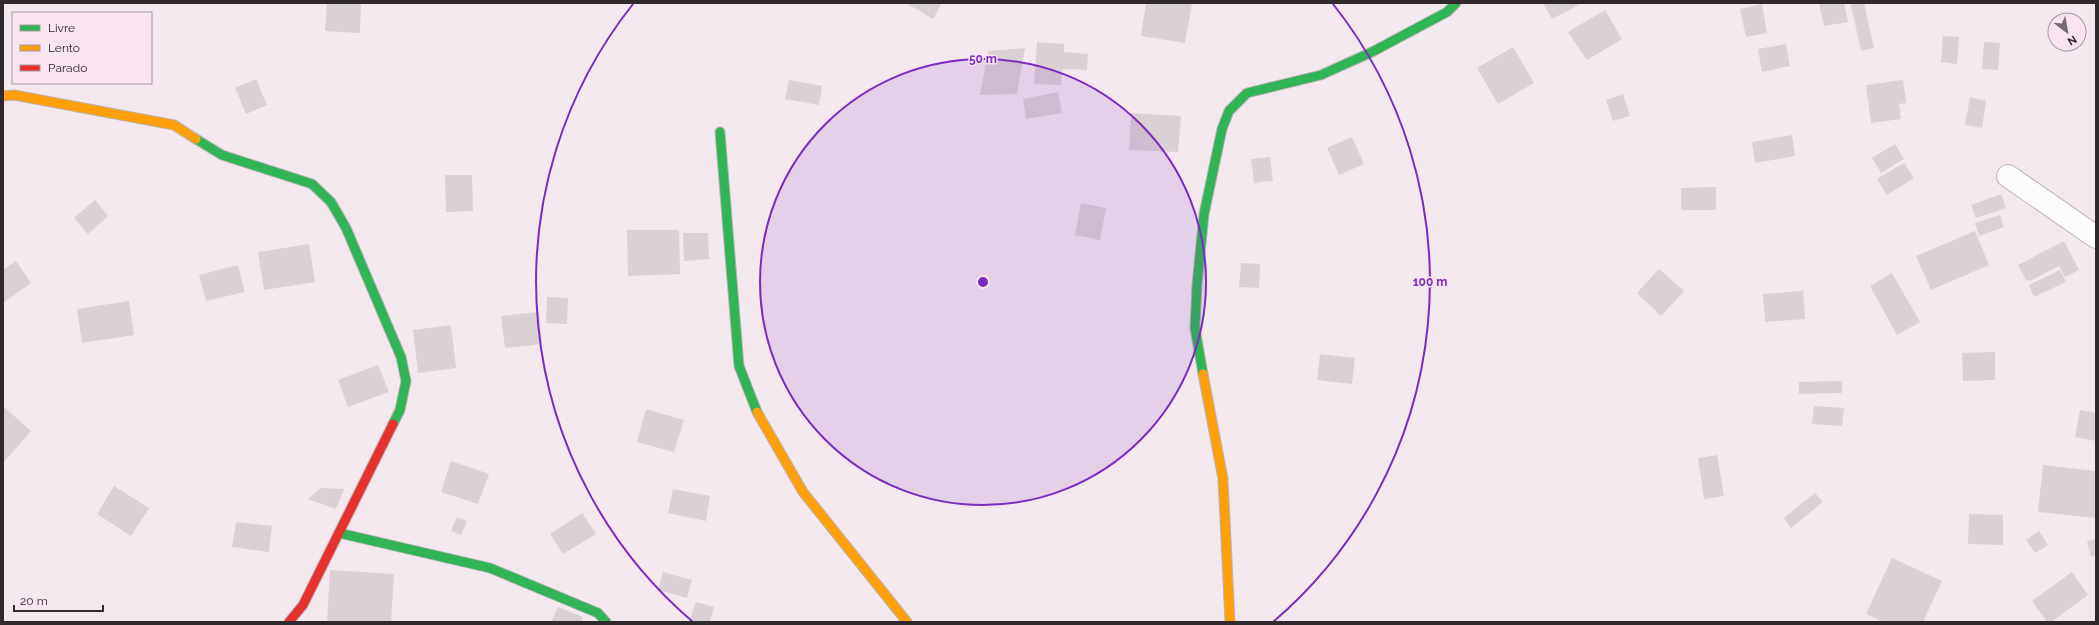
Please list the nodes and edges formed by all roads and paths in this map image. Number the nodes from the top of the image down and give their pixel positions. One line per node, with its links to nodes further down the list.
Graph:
1 (1456, 3): 10 (street)
2 (3, 96): 6 (street)
3 (720, 132): 9 (street)
4 (2008, 176): 5 (street)
5 (2096, 237)
6 (339, 533): 7 (street); 8 (street)
7 (289, 622)
8 (606, 622)
9 (907, 622)
10 (1230, 622)

